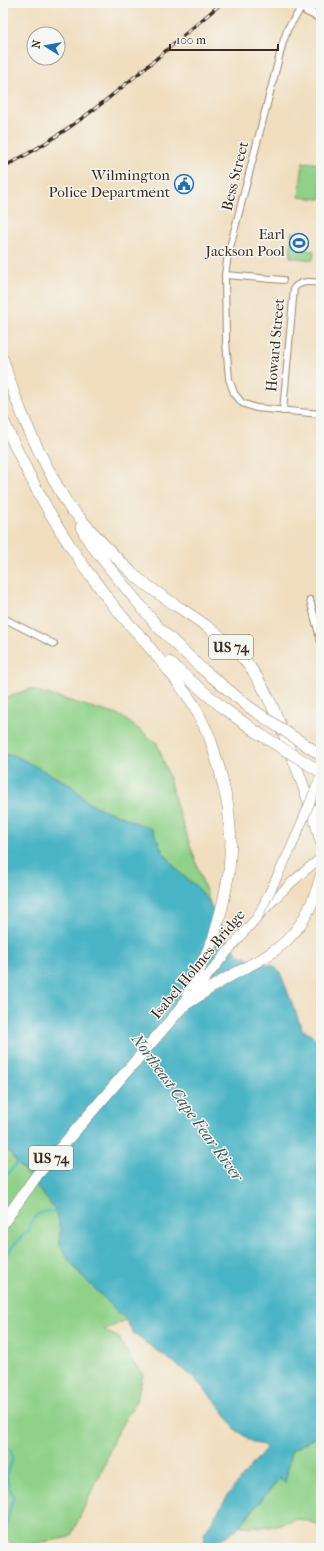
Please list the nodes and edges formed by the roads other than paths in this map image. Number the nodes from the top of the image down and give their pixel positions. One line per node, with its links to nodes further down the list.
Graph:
1 (300, 5): 2 (street); 3 (street, Bess Street)
2 (321, 18)
3 (225, 275): 4 (street); 7 (street, Bess Street)
4 (283, 280)
5 (321, 283): 7 (street, Howard Street)
6 (3, 360): 10 (highway, US 74)
7 (283, 411): 8 (street, Bess Street)
8 (321, 414)
9 (3, 420): 13 (highway, US 74)
10 (68, 505): 16 (highway, bridge); 19 (highway, US 74)
11 (310, 600): 14 (street)
12 (3, 618): 15 (street)
13 (141, 637): 17 (highway, bridge); 23 (highway, US 74)
14 (321, 642)
15 (54, 644)
16 (321, 755)
17 (321, 772)
18 (321, 776): 22 (main road, Isabel Holmes Bridge, bridge)
19 (321, 842)
20 (321, 858): 22 (main road)
21 (321, 876): 23 (highway, US 74)
22 (258, 916): 23 (main road, Isabel Holmes Bridge / US 74)
23 (183, 1006): 24 (highway, Isabel Holmes Bridge / US 74)
24 (3, 1223)

